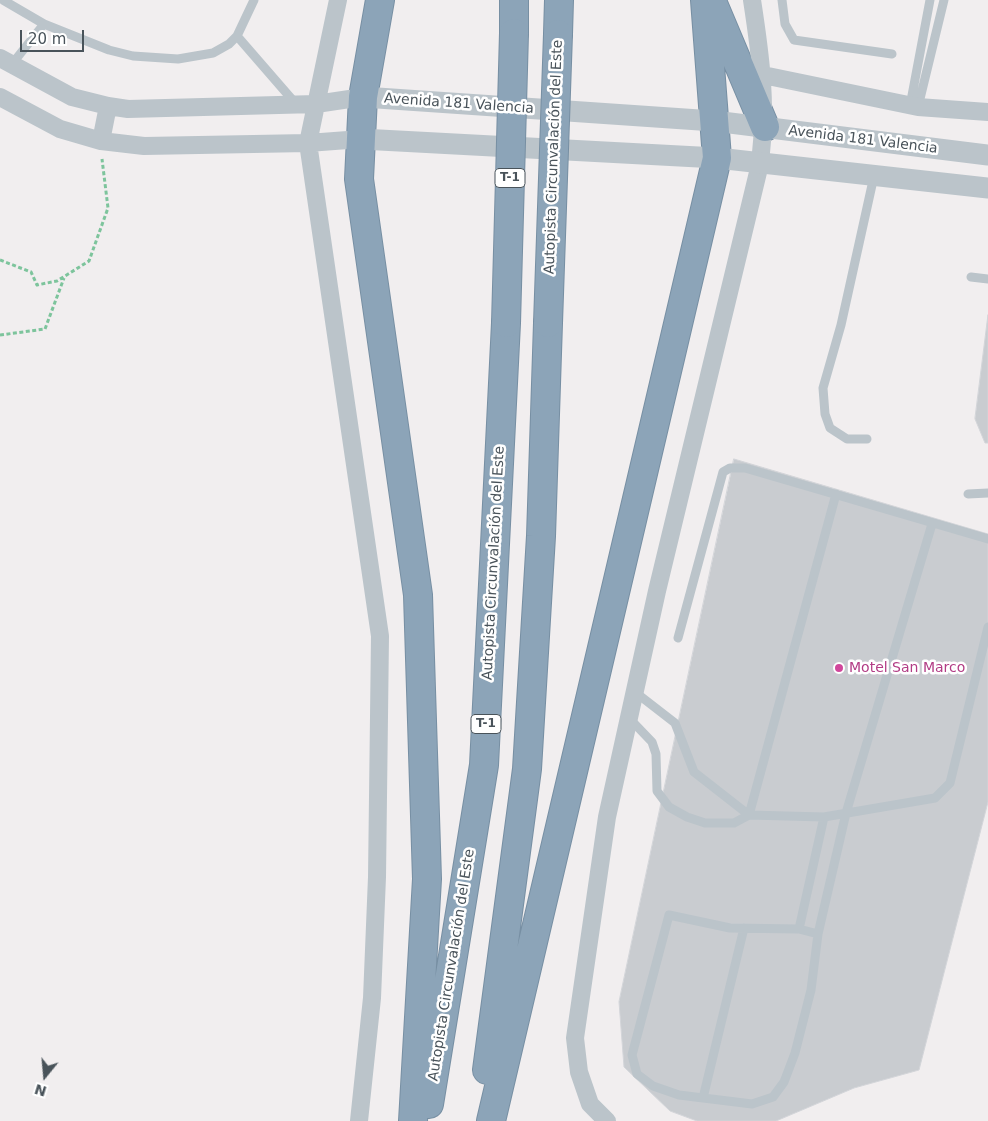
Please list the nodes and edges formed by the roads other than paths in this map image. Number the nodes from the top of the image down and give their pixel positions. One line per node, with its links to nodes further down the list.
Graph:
1 (4, 0): 13 (lane)
2 (254, 0): 14 (lane)
3 (338, 0): 20 (street)
4 (380, 0): 19 (highway)
5 (514, 0): 56 (highway, Autopista Circunvalación del Este / T-1, bridge)
6 (559, 0): 57 (highway, Autopista Circunvalación del Este, bridge)
7 (705, 0): 25 (highway)
8 (712, 0): 26 (highway)
9 (752, 0): 17 (street)
10 (782, 0): 15 (lane)
11 (930, 0): 23 (lane)
12 (944, 0): 23 (lane)
13 (44, 24): 14 (lane); 16 (lane)
14 (237, 36): 21 (lane)
15 (892, 54)
16 (6, 61): 22 (street, Avenida 181 Valencia)
17 (763, 75): 23 (street); 26 (street)
18 (0, 96): 28 (street)
19 (363, 97): 20 (street, Avenida 181 Valencia); 25 (street, Avenida 181 Valencia); 27 (highway)
20 (316, 104): 21 (street, Avenida 181 Valencia); 29 (street)
21 (296, 105): 22 (street, Avenida 181 Valencia)
22 (108, 106): 28 (street)
23 (914, 106): 24 (street)
24 (988, 112)
25 (714, 121): 26 (street, Avenida 181 Valencia); 31 (highway)
26 (765, 127): 30 (street, Avenida 181 Valencia); 32 (street)
27 (361, 139): 29 (street); 31 (street); 55 (highway)
28 (101, 141): 29 (street)
29 (308, 143): 54 (street)
30 (988, 155)
31 (717, 158): 32 (street); 58 (highway)
32 (760, 164): 33 (street); 45 (street)
33 (874, 176): 34 (street); 37 (lane)
34 (988, 188)
35 (971, 277): 36 (lane)
36 (988, 279)
37 (867, 439)
38 (988, 493): 40 (lane)
39 (836, 494): 41 (lane); 44 (lane); 48 (lane)
40 (968, 494)
41 (932, 524): 42 (lane); 47 (lane)
42 (988, 539)
43 (988, 628): 47 (lane)
44 (678, 638)
45 (635, 692): 46 (street); 48 (lane)
46 (629, 718): 48 (lane); 59 (street)
47 (846, 813): 49 (lane); 52 (lane)
48 (749, 815): 49 (lane)
49 (824, 817): 51 (lane)
50 (744, 928): 51 (lane); 53 (lane); 53 (lane)
51 (799, 928): 52 (lane)
52 (818, 934): 53 (lane)
53 (702, 1098)
54 (359, 1121)
55 (413, 1121)
56 (427, 1121)
57 (480, 1121)
58 (491, 1121)
59 (607, 1121)

